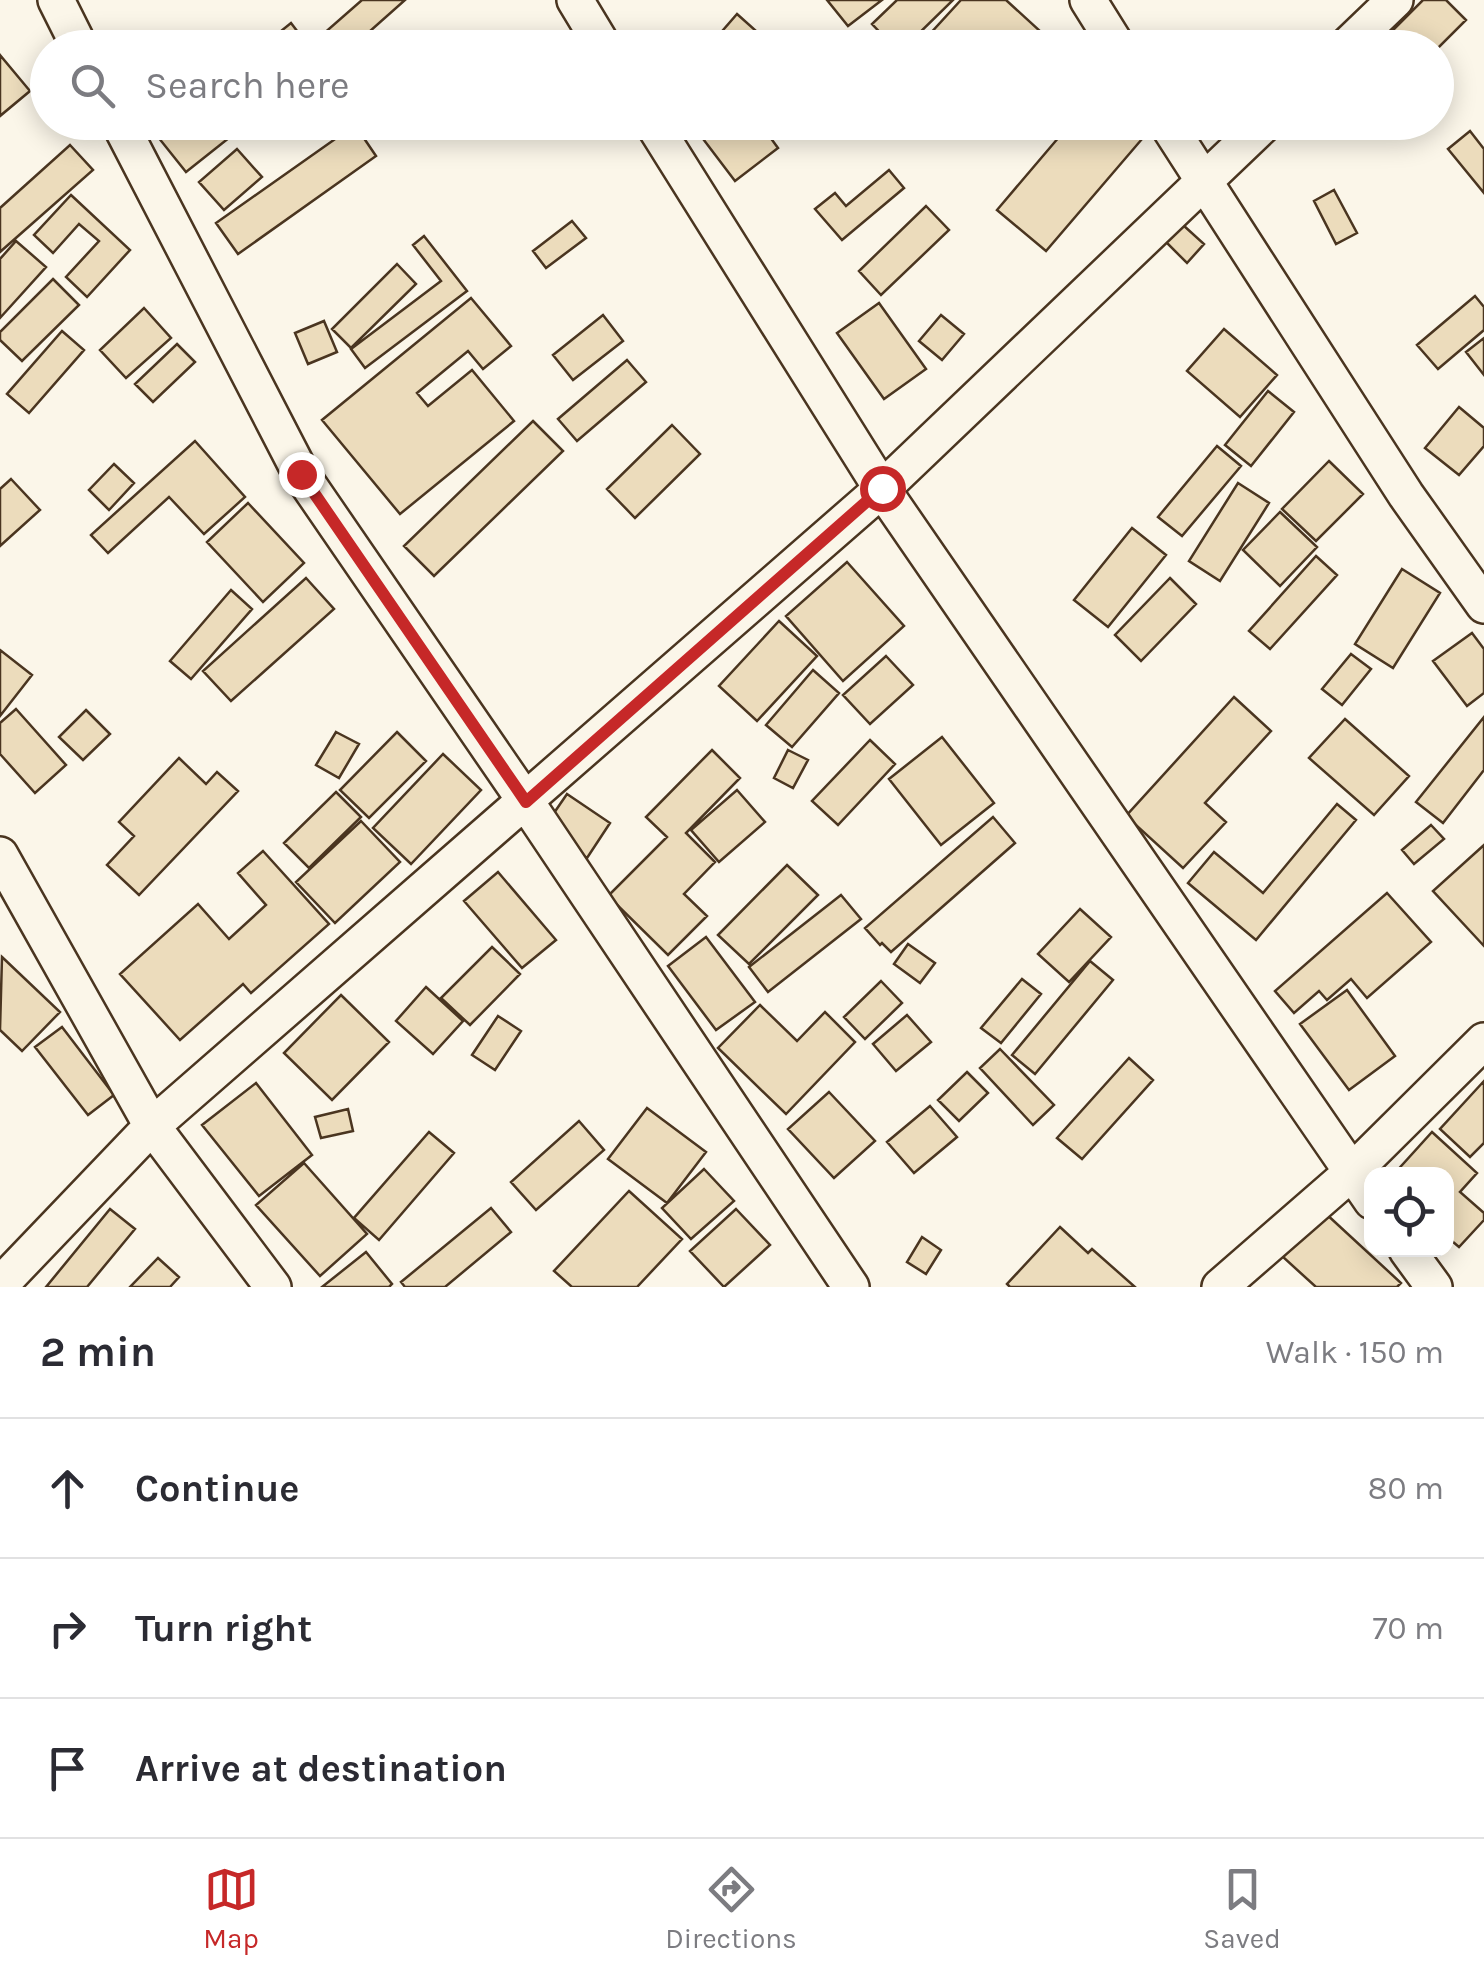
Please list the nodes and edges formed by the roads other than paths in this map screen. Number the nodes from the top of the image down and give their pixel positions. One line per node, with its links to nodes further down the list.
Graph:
1 (56, 0): 5 (street)
2 (574, 0): 6 (street)
3 (1088, 0): 7 (street)
4 (1395, 0): 8 (street)
5 (71, 30)
6 (593, 30)
7 (1107, 30)
8 (1364, 30)
9 (128, 140): 16 (street)
10 (663, 140): 14 (street)
11 (1177, 140): 13 (street)
12 (1247, 140): 13 (street)
13 (1204, 182): 14 (street); 15 (street)
14 (882, 488): 16 (street); 20 (street)
15 (1484, 605)
16 (526, 802): 19 (street); 24 (street)
17 (0, 855): 19 (street)
18 (1484, 1042): 20 (street)
19 (152, 1126): 22 (street); 23 (street)
20 (1361, 1187): 25 (street)
21 (1412, 1257): 26 (street)
22 (0, 1285)
23 (274, 1287)
24 (851, 1287)
25 (1220, 1287)
26 (1434, 1287)

